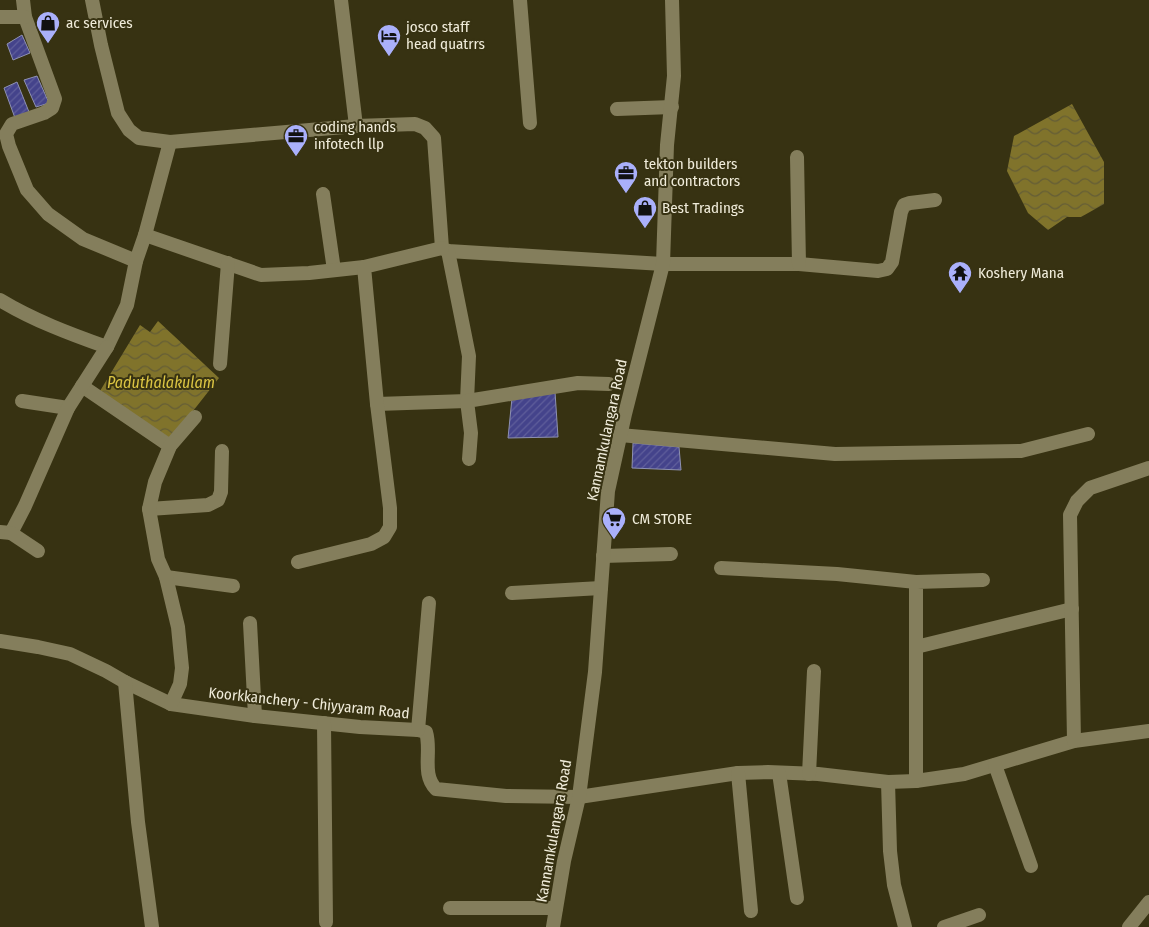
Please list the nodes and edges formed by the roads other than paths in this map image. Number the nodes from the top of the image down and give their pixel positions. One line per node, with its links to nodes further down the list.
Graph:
1 (23, 0): 7 (street)
2 (92, 0): 12 (street)
3 (341, 0): 11 (street)
4 (520, 0): 10 (street)
5 (672, 0): 8 (street, Kannamkulangara Road)
6 (0, 17): 7 (street)
7 (25, 17): 18 (street)
8 (672, 107): 9 (street); 20 (street, Kannamkulangara Road)
9 (616, 109)
10 (530, 123)
11 (356, 126): 12 (street); 17 (street)
12 (170, 142): 16 (street)
13 (797, 157): 21 (street)
14 (323, 194): 23 (street)
15 (935, 200): 21 (street)
16 (145, 235): 18 (street); 19 (street)
17 (445, 250): 20 (street); 22 (street); 30 (street)
18 (136, 261): 25 (street)
19 (228, 263): 23 (street); 26 (street)
20 (663, 264): 21 (street); 35 (street, Kannamkulangara Road)
21 (799, 264)
22 (364, 267): 23 (street); 31 (street)
23 (334, 270)
24 (0, 300): 25 (street)
25 (107, 347): 28 (street)
26 (220, 364)
27 (609, 384): 30 (street)
28 (82, 386): 32 (street); 36 (street)
29 (22, 401): 32 (street)
30 (467, 401): 31 (street); 38 (street)
31 (377, 404): 45 (street)
32 (68, 408): 41 (street)
33 (195, 417): 36 (street)
34 (1088, 434): 35 (street)
35 (620, 435): 44 (street, Kannamkulangara Road)
36 (170, 446): 40 (street)
37 (222, 451): 40 (street)
38 (468, 459)
39 (1149, 468): 54 (street)
40 (149, 509): 47 (street)
41 (5, 532): 42 (street)
42 (38, 552)
43 (671, 554): 44 (street)
44 (603, 556): 51 (street, Kannamkulangara Road)
45 (298, 562)
46 (721, 568): 49 (street)
47 (166, 577): 50 (street); 60 (street)
48 (982, 580): 49 (street)
49 (916, 582): 57 (street)
50 (233, 586)
51 (602, 588): 52 (street); 72 (street, Kannamkulangara Road)
52 (512, 593)
53 (429, 603): 63 (street)
54 (1072, 609): 57 (street); 65 (street)
55 (250, 623): 61 (street)
56 (0, 641): 59 (street, Koorkkanchery - Chiyyaram Road)
57 (916, 647): 70 (street)
58 (814, 671): 69 (street)
59 (125, 682): 60 (street, Koorkkanchery - Chiyyaram Road); 81 (street)
60 (171, 704): 61 (street, Koorkkanchery - Chiyyaram Road)
61 (256, 716): 62 (street, Koorkkanchery - Chiyyaram Road)
62 (324, 723): 63 (street, Koorkkanchery - Chiyyaram Road); 80 (street)
63 (418, 730): 72 (street, Koorkkanchery - Chiyyaram Road)
64 (1149, 731): 65 (street)
65 (1074, 741): 66 (street)
66 (995, 765): 70 (street); 73 (street)
67 (738, 773): 68 (street); 72 (street); 78 (street)
68 (779, 773): 69 (street); 74 (street)
69 (809, 774): 71 (street)
70 (916, 781): 71 (street)
71 (888, 782): 83 (street)
72 (579, 797): 77 (street, Kannamkulangara Road)
73 (1031, 866)
74 (797, 898)
75 (1149, 902): 85 (street)
76 (450, 908): 77 (street)
77 (556, 908): 82 (street, Kannamkulangara Road)
78 (751, 911)
79 (978, 915): 84 (street)
80 (326, 922)
81 (152, 927)
82 (553, 927)
83 (905, 927)
84 (944, 927)
85 (1129, 927)

